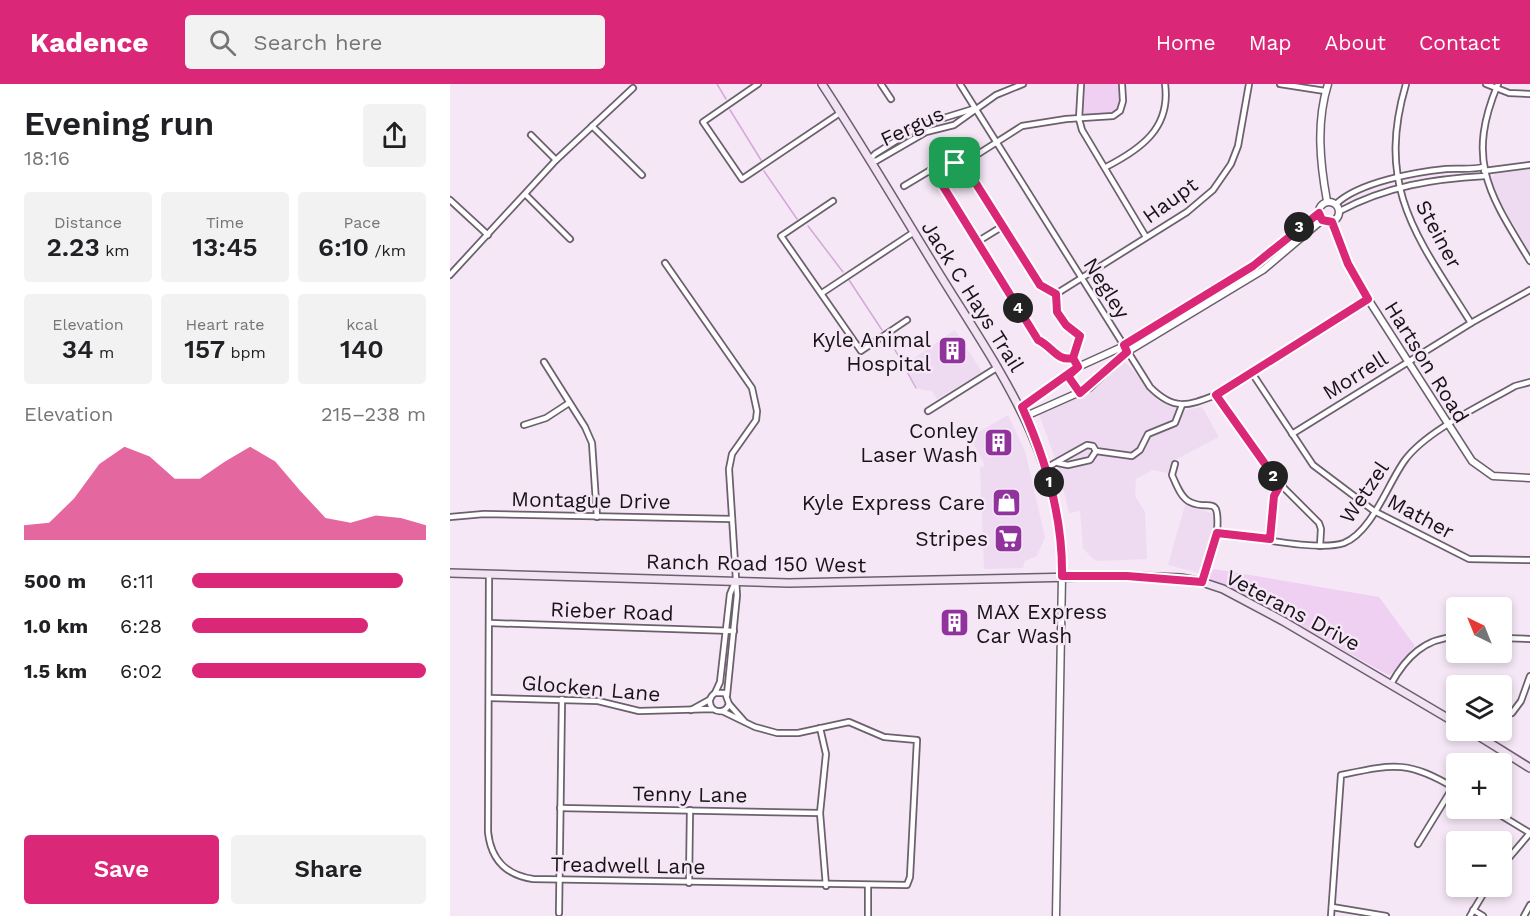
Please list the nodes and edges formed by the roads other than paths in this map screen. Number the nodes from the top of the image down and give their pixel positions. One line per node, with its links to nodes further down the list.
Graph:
1 (758, 84): 19 (street)
2 (822, 84): 19 (main road, Jack C Hays Trail)
3 (881, 84): 17 (street)
4 (960, 84): 18 (street, Negley)
5 (1023, 84): 18 (street, Fergus)
6 (1081, 84): 20 (street)
7 (1122, 84): 20 (street)
8 (1165, 84): 28 (street)
9 (1249, 84): 46 (street, Haupt)
10 (1280, 84): 13 (street)
11 (1406, 84): 32 (street, Steiner)
12 (1486, 84): 14 (street)
13 (1327, 87): 38 (street)
14 (1497, 87): 16 (street); 30 (street)
15 (633, 88): 21 (street)
16 (1530, 94)
17 (891, 99)
18 (976, 108): 23 (street, Negley); 25 (street, Fergus); 25 (street, Fergus)
19 (840, 113): 25 (main road, Jack C Hays Trail)
20 (1079, 119): 23 (street); 28 (street)
21 (592, 126): 24 (street); 31 (street)
22 (531, 135): 24 (street)
23 (997, 142): 26 (street); 54 (street, Negley)
24 (556, 160): 35 (street)
25 (869, 160): 44 (main road, Jack C Hays Trail)
26 (963, 163): 29 (street); 43 (street)
27 (1530, 165): 30 (street)
28 (1106, 167): 46 (street)
29 (934, 168): 33 (street); 48 (street)
30 (1484, 171): 32 (street); 34 (street); 51 (street)
31 (642, 175)
32 (1396, 177): 34 (street, Steiner); 39 (street)
33 (904, 186)
34 (1399, 187): 39 (street); 62 (street, Steiner)
35 (526, 195): 45 (street); 47 (street)
36 (450, 200): 45 (street)
37 (833, 201): 58 (street)
38 (1327, 201): 39 (street); 40 (street)
39 (1338, 207): 42 (street)
40 (1319, 213): 41 (street); 49 (street)
41 (1322, 220): 42 (street); 50 (street)
42 (1332, 222): 60 (street, Hartson Road)
43 (1003, 226): 48 (street); 59 (street)
44 (914, 232): 58 (street); 67 (main road, Jack C Hays Trail)
45 (488, 235): 53 (street)
46 (1146, 237): 54 (street, Haupt)
47 (570, 238)
48 (977, 242): 64 (street)
49 (1274, 249): 50 (street); 55 (street)
50 (1280, 255): 56 (street)
51 (1530, 261)
52 (665, 263): 91 (street)
53 (450, 275)
54 (1082, 278): 59 (street, Haupt); 63 (street, Negley)
55 (1228, 281): 56 (street); 63 (street)
56 (1233, 289): 63 (street)
57 (1530, 290): 62 (street, Morrell)
58 (822, 293): 61 (street)
59 (1056, 294): 64 (street)
60 (1368, 299): 66 (street, Hartson Road); 69 (street)
61 (907, 320)
62 (1471, 323): 66 (street, Morrell)
63 (1126, 349): 68 (street); 72 (street); 75 (street, Negley)
64 (1073, 358): 68 (street)
65 (544, 362): 74 (street)
66 (1407, 362): 80 (street, Hartson Road); 81 (street, Morrell)
67 (998, 367): 76 (main road, Jack C Hays Trail); 77 (street)
68 (1078, 367): 70 (street)
69 (1252, 373): 73 (street); 81 (street, Mather)
70 (1068, 376): 72 (street); 76 (street)
71 (1530, 382): 80 (street, Wetzel)
72 (1080, 393): 78 (street)
73 (1216, 395): 75 (street); 87 (street)
74 (569, 403): 79 (street); 89 (street)
75 (1182, 405): 82 (street)
76 (1022, 407): 78 (main road, Jack C Hays Trail)
77 (928, 411)
78 (1026, 416): 85 (main road, Jack C Hays Trail)
79 (524, 425)
80 (1448, 426): 86 (street, Hartson Road); 88 (street, Wetzel)
81 (1292, 434): 88 (street, Mather)
82 (1096, 451): 83 (street); 83 (street)
83 (1058, 463): 85 (street)
84 (1175, 465): 92 (street)
85 (1046, 468): 98 (main road, Jack C Hays Trail)
86 (1530, 478)
87 (1280, 485): 93 (street); 94 (street)
88 (1374, 510): 94 (street, Wetzel); 95 (street, Mather)
89 (597, 517): 90 (street, Montague Drive); 91 (street, Montague Drive)
90 (450, 518)
91 (732, 519): 99 (street)
92 (1217, 533): 93 (street, Wetzel); 100 (street)
93 (1270, 539): 94 (street, Wetzel)
94 (1320, 546)
95 (1530, 560)
96 (450, 573): 97 (main road, Ranch Road 150 West)
97 (489, 574): 99 (main road, Ranch Road 150 West); 101 (street, Treadwell Lane)
98 (1062, 576): 99 (main road, Ranch Road 150 West); 100 (main road, Veterans Drive); 142 (street)
99 (736, 579): 102 (street); 103 (street)
100 (1202, 582): 108 (main road, Veterans Drive)
101 (490, 623): 102 (street, Rieber Road); 111 (street, Treadwell Lane)
102 (727, 630): 103 (street, Rieber Road); 109 (street)
103 (734, 631): 110 (street)
104 (1512, 638): 106 (street)
105 (1446, 639): 108 (street)
106 (1530, 639)
107 (1530, 676): 118 (street)
108 (1391, 684): 119 (main road, Veterans Drive)
109 (715, 693): 110 (street); 113 (street)
110 (727, 695): 114 (street)
111 (489, 698): 112 (street, Glocken Lane); 132 (street, Treadwell Lane)
112 (562, 699): 116 (street, Glocken Lane); 126 (street)
113 (709, 700): 115 (street); 116 (street, Glocken Lane)
114 (729, 704): 117 (street); 120 (street)
115 (713, 709): 116 (street, Glocken Lane); 117 (street)
116 (691, 710)
117 (722, 711): 120 (street)
118 (1512, 712)
119 (1446, 717)
120 (744, 721): 121 (street)
121 (820, 728): 128 (street); 135 (street, Treadwell Lane)
122 (1487, 741): 123 (main road)
123 (1530, 768)
124 (1446, 783): 138 (street)
125 (1446, 802): 130 (street)
126 (560, 808): 127 (street, Tenny Lane); 132 (street)
127 (690, 810): 128 (street, Tenny Lane); 133 (street)
128 (820, 813): 134 (street)
129 (1507, 819): 131 (street)
130 (1418, 844)
131 (1512, 854)
132 (560, 880): 133 (street, Treadwell Lane); 140 (street)
133 (689, 883): 134 (street, Treadwell Lane)
134 (826, 886): 135 (street, Treadwell Lane)
135 (868, 886): 141 (street)
136 (1481, 897): 139 (street)
137 (1530, 905): 147 (street)
138 (1332, 907): 143 (street); 144 (street)
139 (1473, 910): 145 (street); 146 (street)
140 (559, 914)
141 (868, 916)
142 (1056, 916)
143 (1331, 916)
144 (1386, 916)
145 (1470, 916)
146 (1483, 916)
147 (1524, 916)

